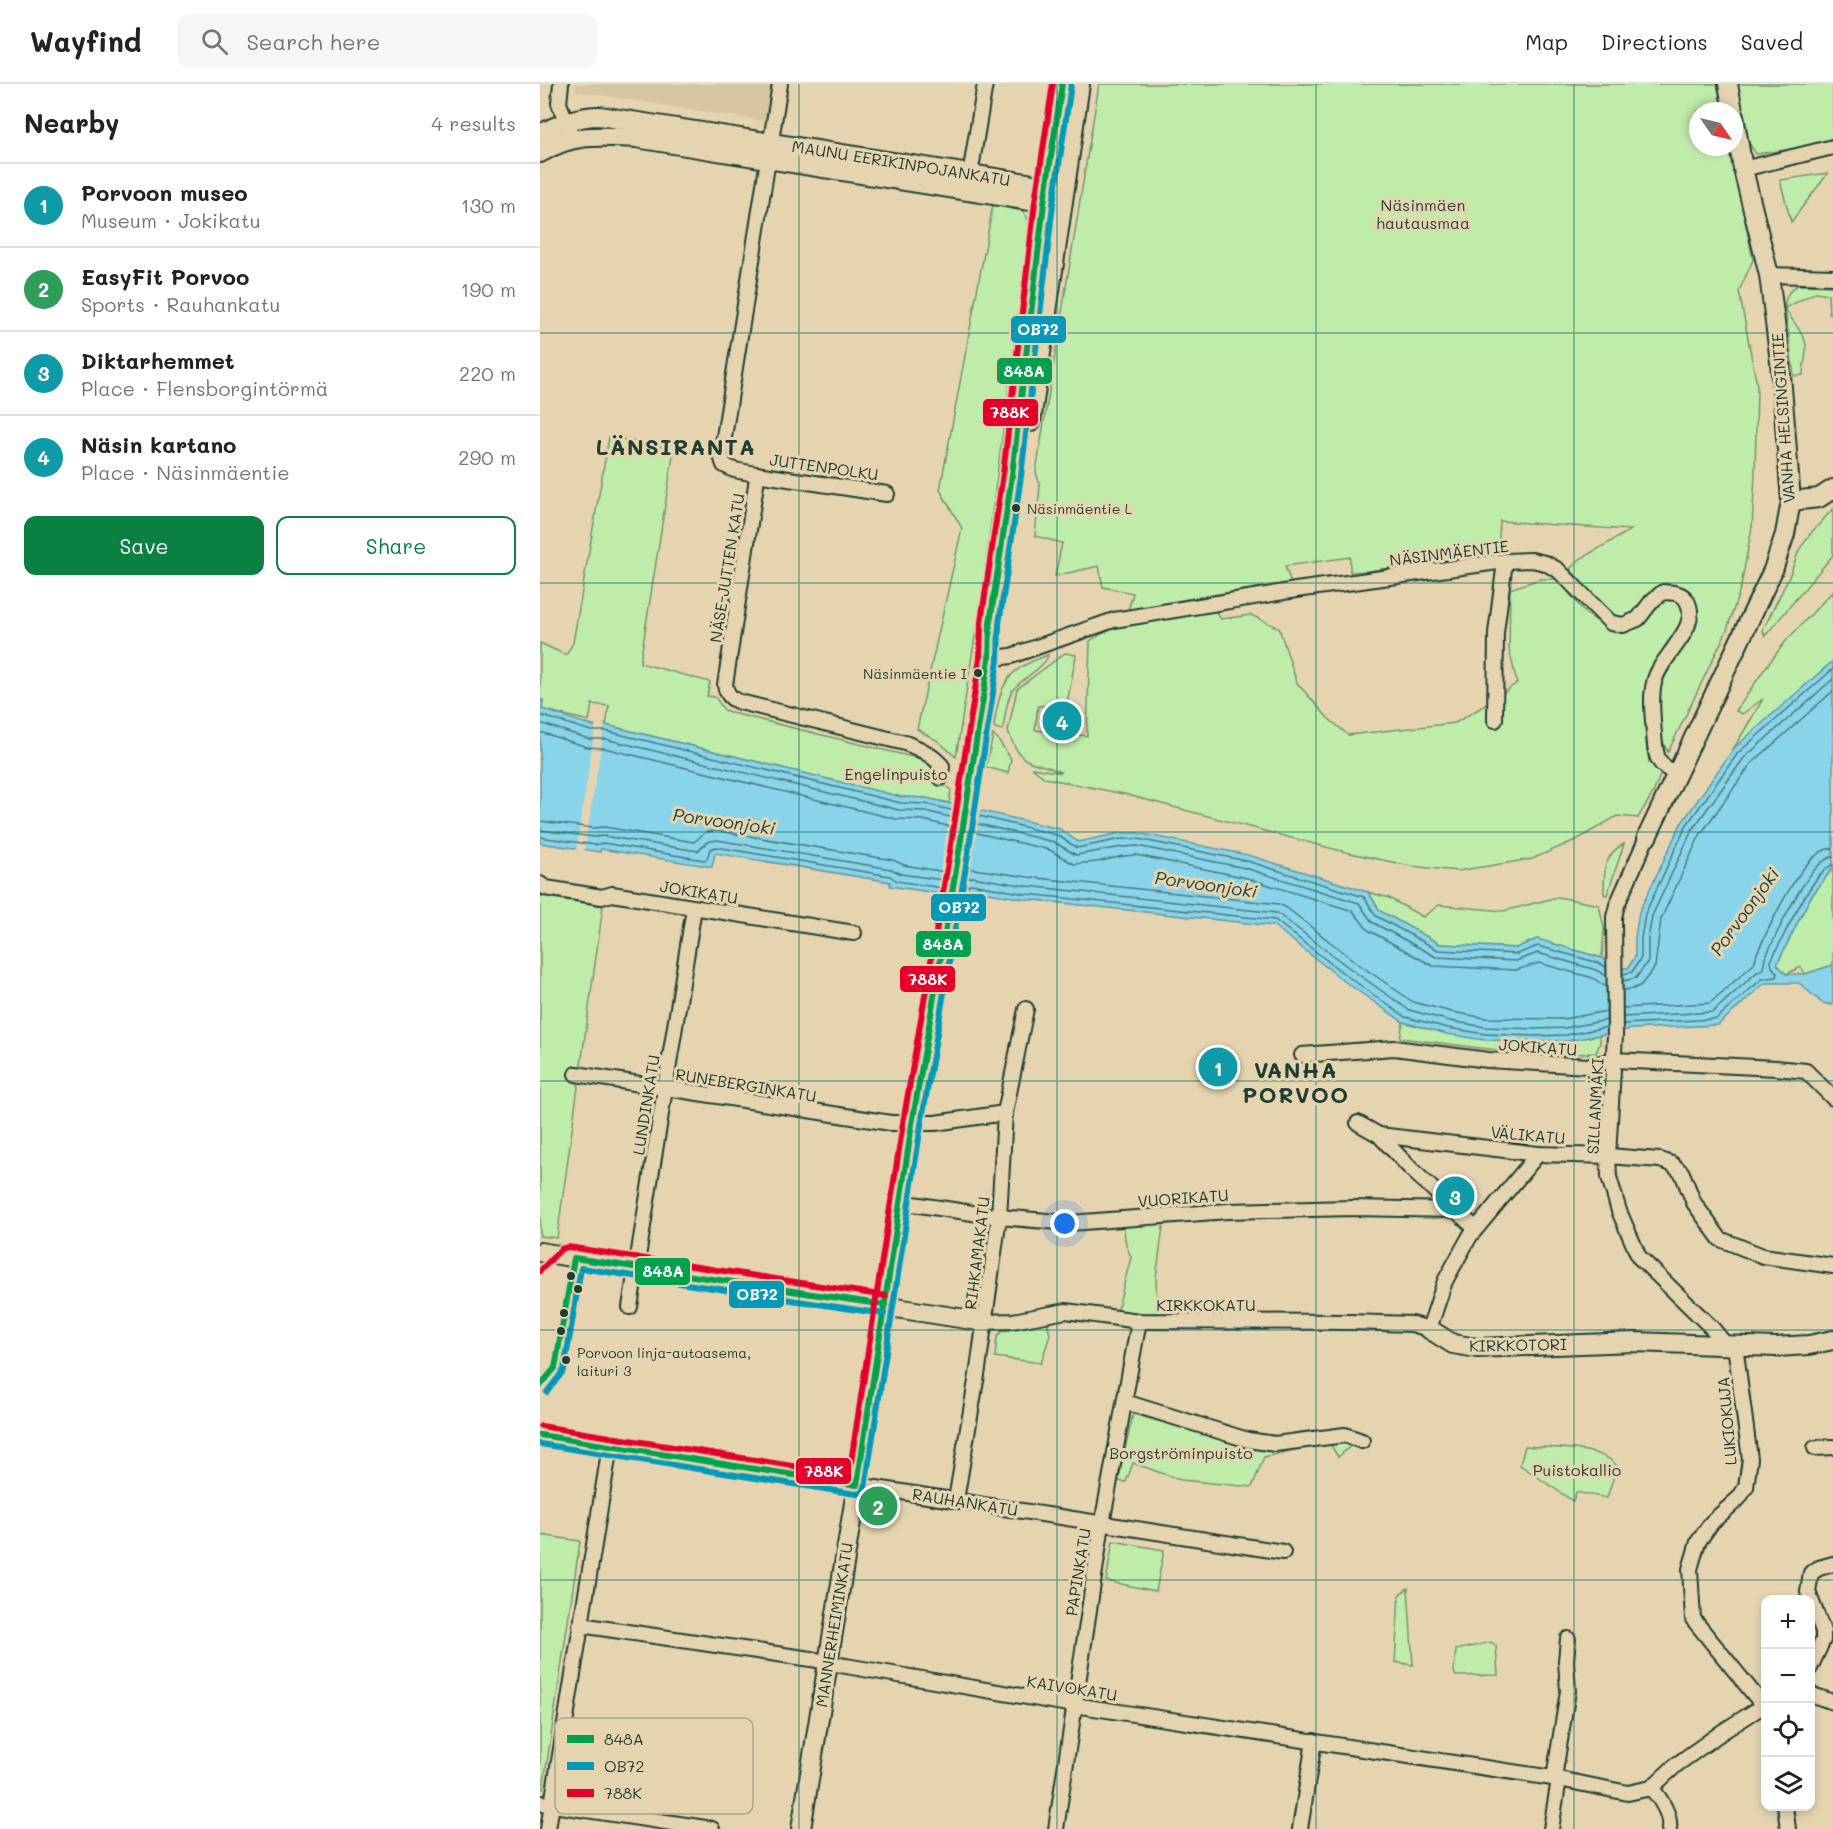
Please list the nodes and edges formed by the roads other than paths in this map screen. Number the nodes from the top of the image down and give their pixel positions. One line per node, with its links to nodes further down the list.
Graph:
1 (561, 84): 8 (street)
2 (780, 84): 12 (street)
3 (985, 84): 16 (street)
4 (1062, 84): 17 (main road)
5 (1080, 84): 18 (main road)
6 (1728, 84): 7 (main road)
7 (1731, 102)
8 (566, 121): 9 (main road, MAUNU EERIKINPOJANKATU); 10 (street); 12 (main road, MAUNU EERIKINPOJANKATU)
9 (540, 134)
10 (572, 138): 12 (main road, MAUNU EERIKINPOJANKATU); 13 (main road)
11 (1833, 147): 15 (street)
12 (770, 151): 16 (main road, MAUNU EERIKINPOJANKATU); 21 (street, NÄSE-JUTTEN KATU)
13 (540, 153)
14 (1741, 156): 15 (main road, VANHA HELSINGINTIE)
15 (1743, 169): 19 (main road, VANHA HELSINGINTIE)
16 (969, 183): 17 (main road, MAUNU EERIKINPOJANKATU)
17 (1045, 195): 18 (main road); 26 (main road)
18 (1062, 198): 26 (main road)
19 (1768, 275): 20 (street); 24 (main road, VANHA HELSINGINTIE)
20 (1833, 277)
21 (756, 474): 23 (street, JUTTENPOLKU); 29 (street, NÄSE-JUTTEN KATU)
22 (1833, 489): 24 (main road)
23 (886, 494)
24 (1791, 501): 28 (main road, VANHA HELSINGINTIE)
25 (1505, 561): 26 (street, NÄSINMÄENTIE); 27 (street); 28 (street, NÄSINMÄENTIE)
26 (989, 659): 42 (main road, MANNERHEIMINKATU)
27 (1495, 720)
28 (1677, 774): 30 (main road, VANHA HELSINGINTIE)
29 (941, 778)
30 (1647, 837): 36 (street, SILLANMÄKI)
31 (540, 884): 32 (street, JOKIKATU)
32 (694, 908): 33 (street, JOKIKATU); 38 (street, LUNDINKATU)
33 (854, 933)
34 (1026, 1009): 40 (street, RIHKAMAKATU)
35 (1302, 1055): 36 (street, JOKIKATU)
36 (1614, 1060): 39 (street, JOKIKATU); 45 (street, SILLANMÄKI)
37 (576, 1074): 38 (street, RUNEBERGINKATU)
38 (665, 1089): 42 (street, RUNEBERGINKATU); 52 (street, LUNDINKATU)
39 (1833, 1098)
40 (1005, 1113): 42 (street); 48 (street, RIHKAMAKATU)
41 (1358, 1123): 43 (street, VÄLIKATU)
42 (912, 1124): 53 (main road, MANNERHEIMINKATU)
43 (1379, 1135): 44 (street, VÄLIKATU); 47 (street)
44 (1538, 1155): 45 (street, VÄLIKATU); 49 (street)
45 (1608, 1156): 51 (street, VÄLIKATU); 59 (street, SILLANMÄKI)
46 (913, 1204): 48 (street, VUORIKATU)
47 (1456, 1210): 48 (street, VUORIKATU); 49 (street)
48 (999, 1217): 56 (street, RIHKAMAKATU)
49 (1475, 1228): 57 (street)
50 (540, 1252): 52 (main road)
51 (1833, 1266)
52 (636, 1268): 53 (main road); 54 (street, LUNDINKATU)
53 (885, 1305): 56 (main road); 66 (main road, MANNERHEIMINKATU)
54 (630, 1307)
55 (1139, 1321): 56 (street, KIRKKOKATU); 57 (street, KIRKKOKATU); 60 (street, PAPINKATU)
56 (985, 1322): 67 (street, RIHKAMAKATU)
57 (1429, 1329): 59 (main road, KIRKKOTORI)
58 (1833, 1340): 59 (main road, KIRKKOTORI)
59 (1730, 1344): 77 (street, LUKIOKUJA)
60 (1125, 1402): 62 (street); 68 (street, PAPINKATU)
61 (540, 1435): 63 (main road, RAUHANKATU)
62 (1362, 1441)
63 (610, 1446): 66 (main road, RAUHANKATU); 71 (street)
64 (1833, 1447): 65 (street)
65 (1815, 1448)
66 (857, 1485): 67 (street, RAUHANKATU); 74 (main road, MANNERHEIMINKATU)
67 (957, 1500): 68 (street, RAUHANKATU)
68 (1102, 1524): 69 (street, RAUHANKATU); 78 (street, PAPINKATU)
69 (1283, 1552)
70 (1833, 1564): 73 (street)
71 (580, 1625): 74 (street, KAIVOKATU); 80 (street)
72 (1568, 1639): 83 (street)
73 (1815, 1657)
74 (827, 1663): 78 (street, KAIVOKATU); 90 (main road, MANNERHEIMINKATU)
75 (1815, 1696): 76 (street)
76 (1833, 1702)
77 (1762, 1703)
78 (1074, 1705): 81 (street, KAIVOKATU); 91 (street, PAPINKATU)
79 (1761, 1708): 84 (street)
80 (562, 1718)
81 (1314, 1741): 83 (street, KAIVOKATU); 92 (street)
82 (555, 1757): 85 (street)
83 (1557, 1779): 84 (street, KAIVOKATU); 93 (street)
84 (1652, 1788): 94 (street)
85 (546, 1804): 88 (street)
86 (1786, 1811): 95 (street)
87 (612, 1814): 89 (street)
88 (548, 1829)
89 (712, 1829)
90 (801, 1829)
91 (1056, 1829)
92 (1300, 1829)
93 (1551, 1829)
94 (1669, 1829)
95 (1788, 1829)

